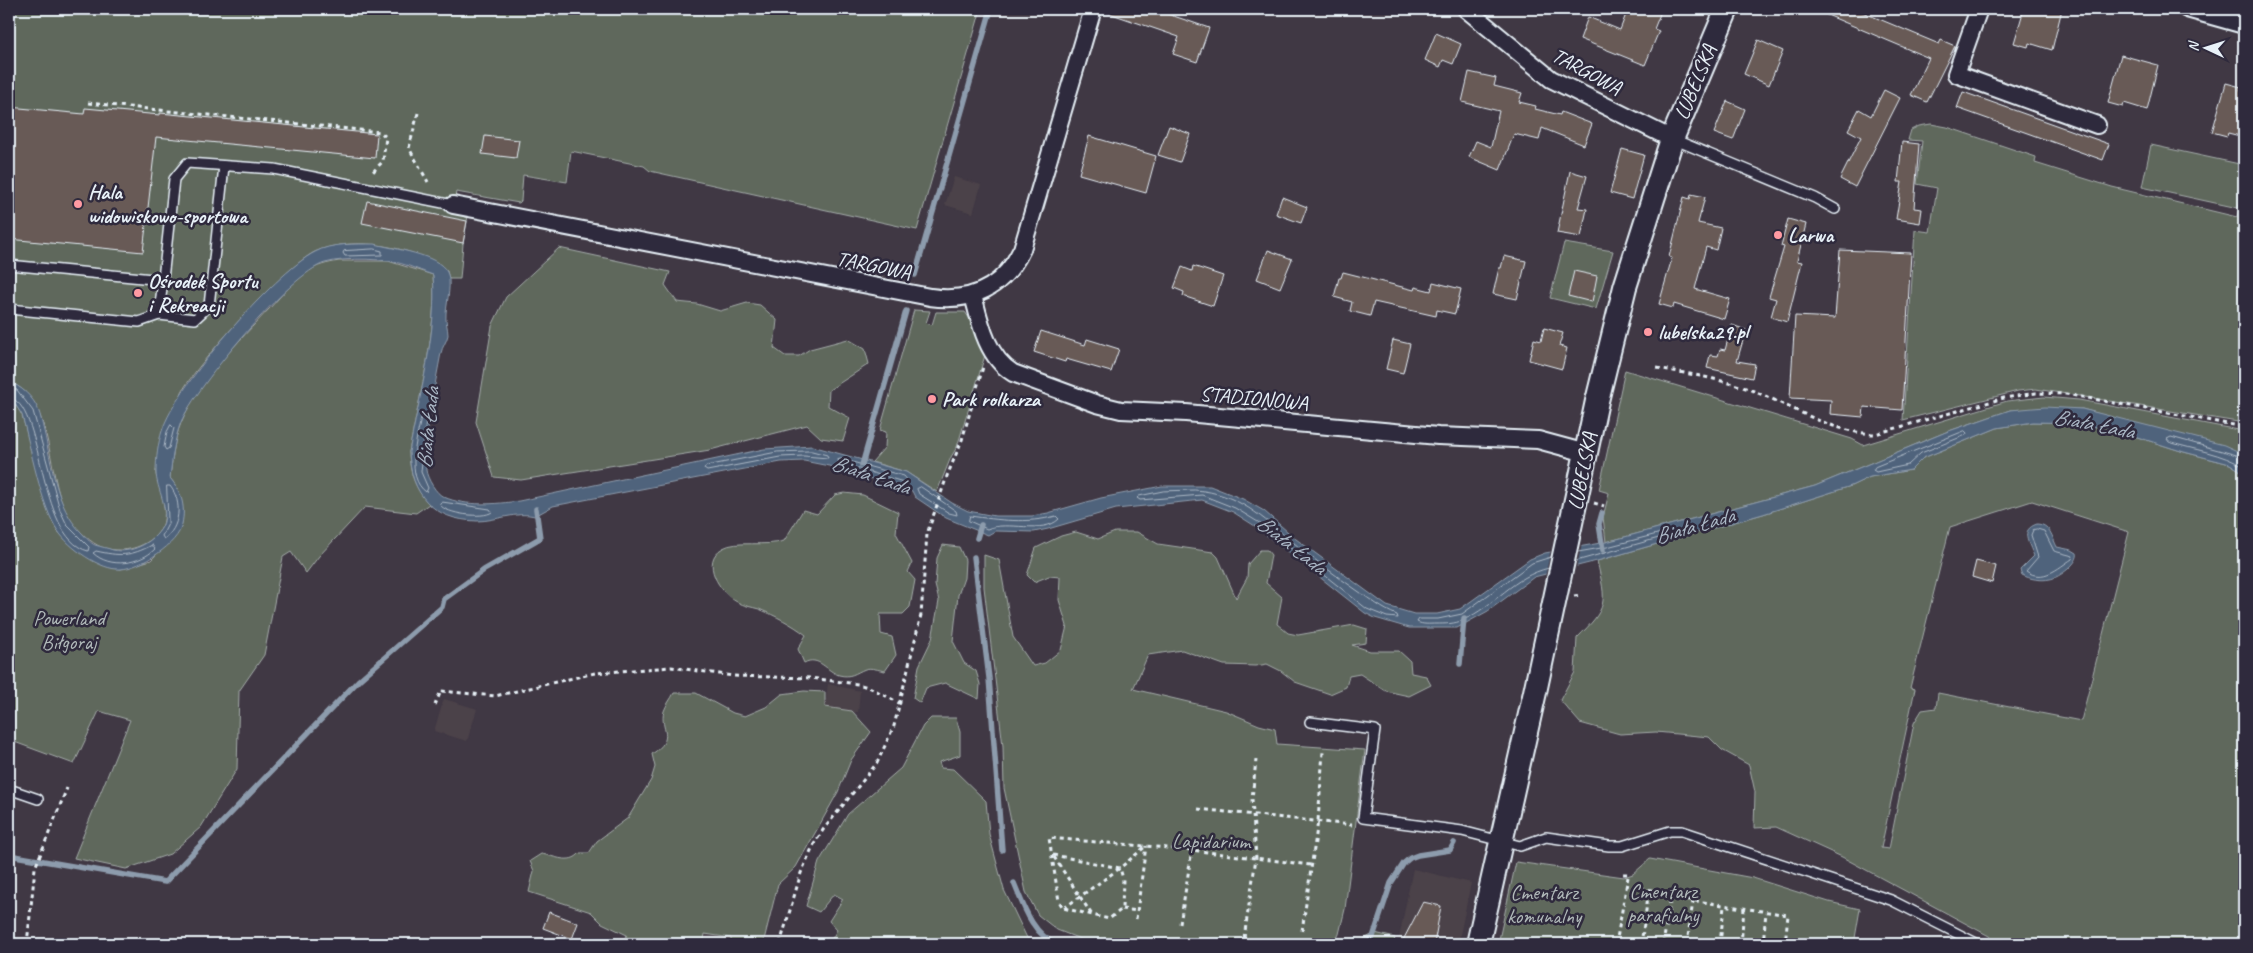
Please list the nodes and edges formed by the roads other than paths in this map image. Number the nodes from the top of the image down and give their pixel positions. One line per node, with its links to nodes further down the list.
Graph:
1 (1093, 9): 14 (street, TARGOWA)
2 (1466, 9): 8 (street, TARGOWA)
3 (1727, 9): 8 (street, LUBELSKA)
4 (1980, 9): 7 (street)
5 (2187, 9): 6 (street)
6 (2244, 25)
7 (2096, 125)
8 (1672, 139): 11 (lane); 17 (street, LUBELSKA)
9 (224, 166): 10 (lane); 13 (lane); 16 (lane)
10 (453, 205): 14 (street, TARGOWA)
11 (1835, 209)
12 (9, 265): 13 (lane)
13 (164, 280): 16 (lane)
14 (973, 295): 17 (street, STADIONOWA)
15 (9, 309): 16 (lane)
16 (159, 315)
17 (1586, 453): 21 (street, LUBELSKA)
18 (1310, 722): 21 (lane)
19 (9, 789): 20 (lane)
20 (38, 799)
21 (1501, 842): 22 (street, LUBELSKA); 23 (lane)
22 (1478, 944)
23 (1978, 944)

